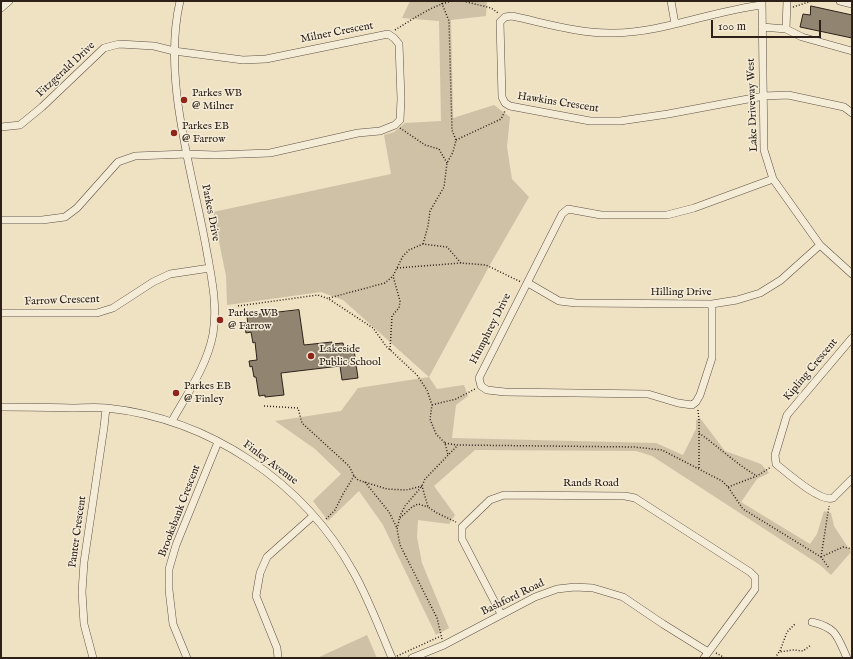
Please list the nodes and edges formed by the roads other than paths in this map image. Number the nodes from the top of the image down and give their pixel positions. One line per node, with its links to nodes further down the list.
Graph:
1 (9, 1): 8 (street)
2 (180, 1): 12 (street, Parkes Drive)
3 (670, 1): 9 (street)
4 (787, 1): 11 (street)
5 (840, 1): 7 (street)
6 (762, 3): 9 (street); 10 (street, Lake Driveway West)
7 (852, 4)
8 (1, 8)
9 (675, 24): 14 (street, Hawkins Crescent)
10 (762, 26): 11 (street); 14 (street, Lake Driveway West)
11 (786, 29): 13 (street)
12 (174, 51): 16 (street, Fitzgerald Drive); 17 (street, Parkes Drive); 17 (street, Milner Crescent)
13 (852, 51)
14 (764, 96): 15 (street, Hawkins Crescent); 18 (street, Lake Driveway West)
15 (852, 113)
16 (1, 127)
17 (187, 154): 19 (street); 21 (street, Parkes Drive)
18 (773, 179): 20 (street, Lake Driveway West); 23 (street, Humphrey Drive)
19 (1, 220)
20 (820, 245): 22 (street, Lake Driveway West); 24 (street, Hilling Drive)
21 (210, 268): 25 (street, Farrow Crescent); 29 (street, Parkes Drive)
22 (852, 274)
23 (527, 284): 24 (street, Hilling Drive); 24 (street, Humphrey Drive)
24 (712, 304)
25 (1, 313)
26 (852, 338): 31 (street, Kipling Crescent)
27 (1, 407): 28 (street, Finley Avenue)
28 (106, 408): 29 (street, Finley Avenue); 36 (street, Panter Crescent)
29 (172, 421): 30 (street, Finley Avenue)
30 (218, 442): 32 (street, Finley Avenue); 37 (street, Brooksbank Crescent)
31 (852, 479)
32 (313, 516): 38 (street); 39 (street, Finley Avenue)
33 (501, 614): 35 (street, Bashford Road); 35 (street, Rands Road); 40 (street, Bashford Road)
34 (812, 622): 41 (street)
35 (706, 655)
36 (92, 658)
37 (187, 658)
38 (278, 658)
39 (392, 658)
40 (412, 658)
41 (847, 658)

